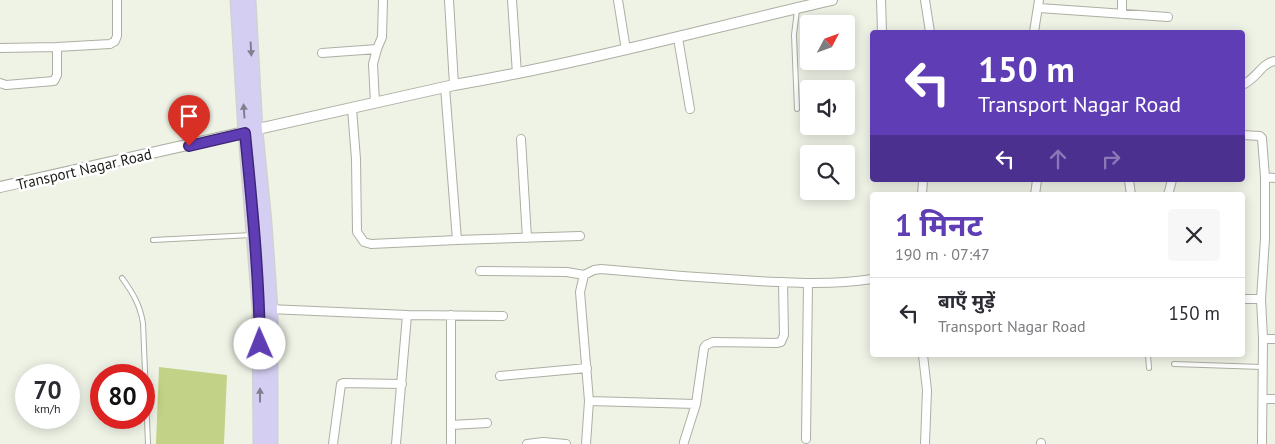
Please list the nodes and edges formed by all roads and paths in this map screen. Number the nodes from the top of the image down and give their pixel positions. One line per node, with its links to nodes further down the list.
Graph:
1 (117, 0): 20 (street)
2 (237, 0): 34 (highway, one-way to 2)
3 (249, 0): 34 (highway, one-way to 34)
4 (383, 0): 22 (street)
5 (449, 0): 29 (street)
6 (512, 0): 26 (street)
7 (618, 0): 23 (street)
8 (832, 0): 12 (street, Transport Nagar Road)
9 (882, 0): 16 (street)
10 (925, 0): 17 (street)
11 (1122, 0): 14 (street)
12 (797, 4): 19 (street, Transport Nagar Road); 33 (lane)
13 (1039, 4): 14 (street); 18 (street)
14 (1122, 14): 15 (street)
15 (1168, 17)
16 (882, 30)
17 (930, 30)
18 (1034, 30)
19 (678, 38): 23 (street, Transport Nagar Road); 32 (street)
20 (57, 47): 21 (street); 27 (street)
21 (0, 48)
22 (377, 49): 24 (street); 30 (street)
23 (626, 50): 26 (street, Transport Nagar Road)
24 (322, 53)
25 (1275, 61): 28 (street)
26 (518, 74): 29 (street, Transport Nagar Road)
27 (0, 83)
28 (1245, 83)
29 (450, 86): 30 (street, Transport Nagar Road); 44 (street)
30 (375, 103): 31 (street, Transport Nagar Road)
31 (352, 108): 34 (street, Transport Nagar Road); 44 (street)
32 (690, 109)
33 (797, 109)
34 (250, 132): 39 (street, Transport Nagar Road); 40 (highway); 53 (highway)
35 (1245, 135): 37 (street)
36 (521, 139): 42 (street)
37 (1265, 177): 38 (street); 52 (street)
38 (1275, 178)
39 (0, 187)
40 (254, 235): 43 (lane); 53 (highway)
41 (580, 236): 42 (street)
42 (527, 238): 44 (street)
43 (153, 240)
44 (457, 240)
45 (480, 271): 46 (street)
46 (584, 275): 49 (street); 63 (street)
47 (122, 278): 75 (lane)
48 (870, 280): 50 (street)
49 (783, 282): 50 (street); 70 (street)
50 (808, 283): 73 (street)
51 (1245, 298): 52 (street)
52 (1261, 299): 57 (street)
53 (265, 309): 54 (street); 76 (highway, one-way to 53); 77 (highway)
54 (407, 315): 55 (street); 66 (street)
55 (451, 316): 56 (street); 72 (street)
56 (503, 316)
57 (1263, 339): 58 (street); 62 (street)
58 (1275, 339)
59 (923, 357): 84 (street)
60 (1148, 357): 64 (lane)
61 (1174, 364): 62 (lane)
62 (1262, 367): 67 (street)
63 (587, 368): 65 (street); 69 (street)
64 (1148, 368)
65 (500, 376)
66 (402, 384): 78 (street); 79 (street)
67 (1263, 399): 68 (street); 85 (street)
68 (1275, 399)
69 (589, 401): 70 (street); 83 (street)
70 (696, 404): 74 (street)
71 (487, 423): 72 (street)
72 (451, 425): 80 (street)
73 (806, 440)
74 (684, 442)
75 (148, 444)
76 (260, 444)
77 (271, 444)
78 (334, 444)
79 (396, 444)
80 (451, 444)
81 (527, 444): 82 (street)
82 (566, 444)
83 (586, 444)
84 (925, 444)
85 (1262, 444)

